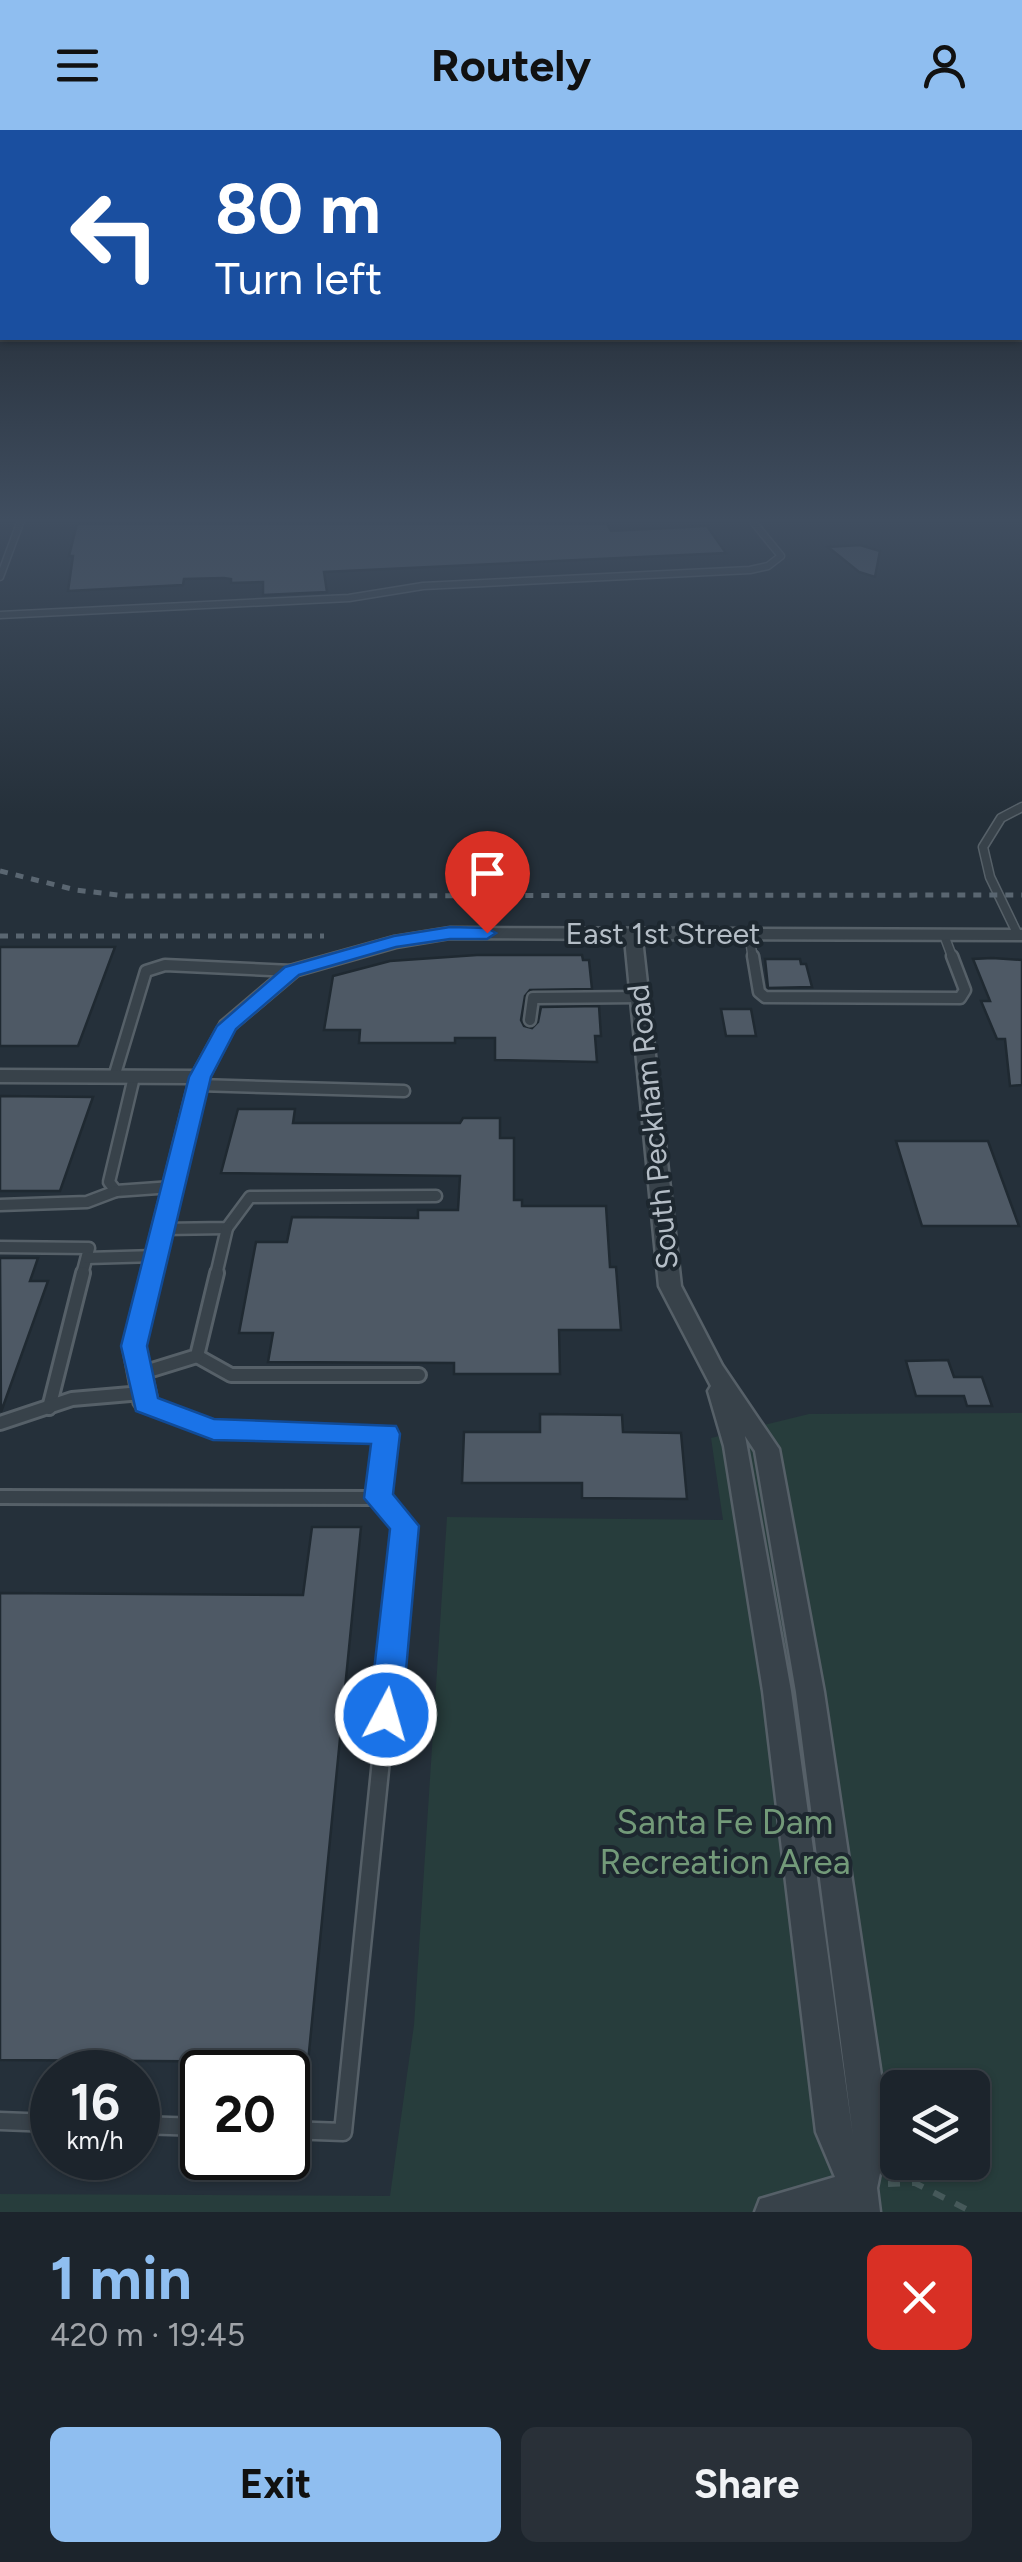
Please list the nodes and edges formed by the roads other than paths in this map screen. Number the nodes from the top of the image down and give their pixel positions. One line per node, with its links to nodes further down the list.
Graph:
1 (1022, 808): 4 (lane)
2 (633, 934): 3 (street, East 1st Street); 6 (street, East 1st Street); 7 (street, South Peckham Road)
3 (749, 934): 5 (street, East 1st Street); 5 (lane)
4 (1020, 935): 5 (street, East 1st Street)
5 (944, 936)
6 (292, 971): 10 (lane); 12 (street, East 1st Street)
7 (641, 997): 8 (lane); 33 (street, South Peckham Road)
8 (530, 1020)
9 (0, 1076): 10 (street)
10 (114, 1077): 11 (street)
11 (134, 1077): 12 (street); 15 (lane)
12 (199, 1081): 13 (lane); 14 (street, East 1st Street)
13 (404, 1091)
14 (173, 1187): 15 (lane); 19 (street, East 1st Street)
15 (116, 1191): 17 (lane)
16 (436, 1196): 18 (lane)
17 (0, 1204)
18 (226, 1228): 19 (lane); 23 (lane)
19 (162, 1230): 21 (street, East 1st Street)
20 (0, 1247): 22 (lane)
21 (156, 1256): 22 (lane); 25 (street, East 1st Street)
22 (87, 1258): 26 (lane)
23 (197, 1356): 24 (lane); 25 (lane)
24 (419, 1375)
25 (143, 1390): 26 (lane); 29 (lane)
26 (49, 1408): 27 (lane)
27 (0, 1423)
28 (0, 1496): 29 (lane)
29 (378, 1498): 32 (lane)
30 (0, 2121): 31 (lane)
31 (30, 2122)
32 (310, 2131)
33 (861, 2200): 34 (street)
34 (773, 2212)

